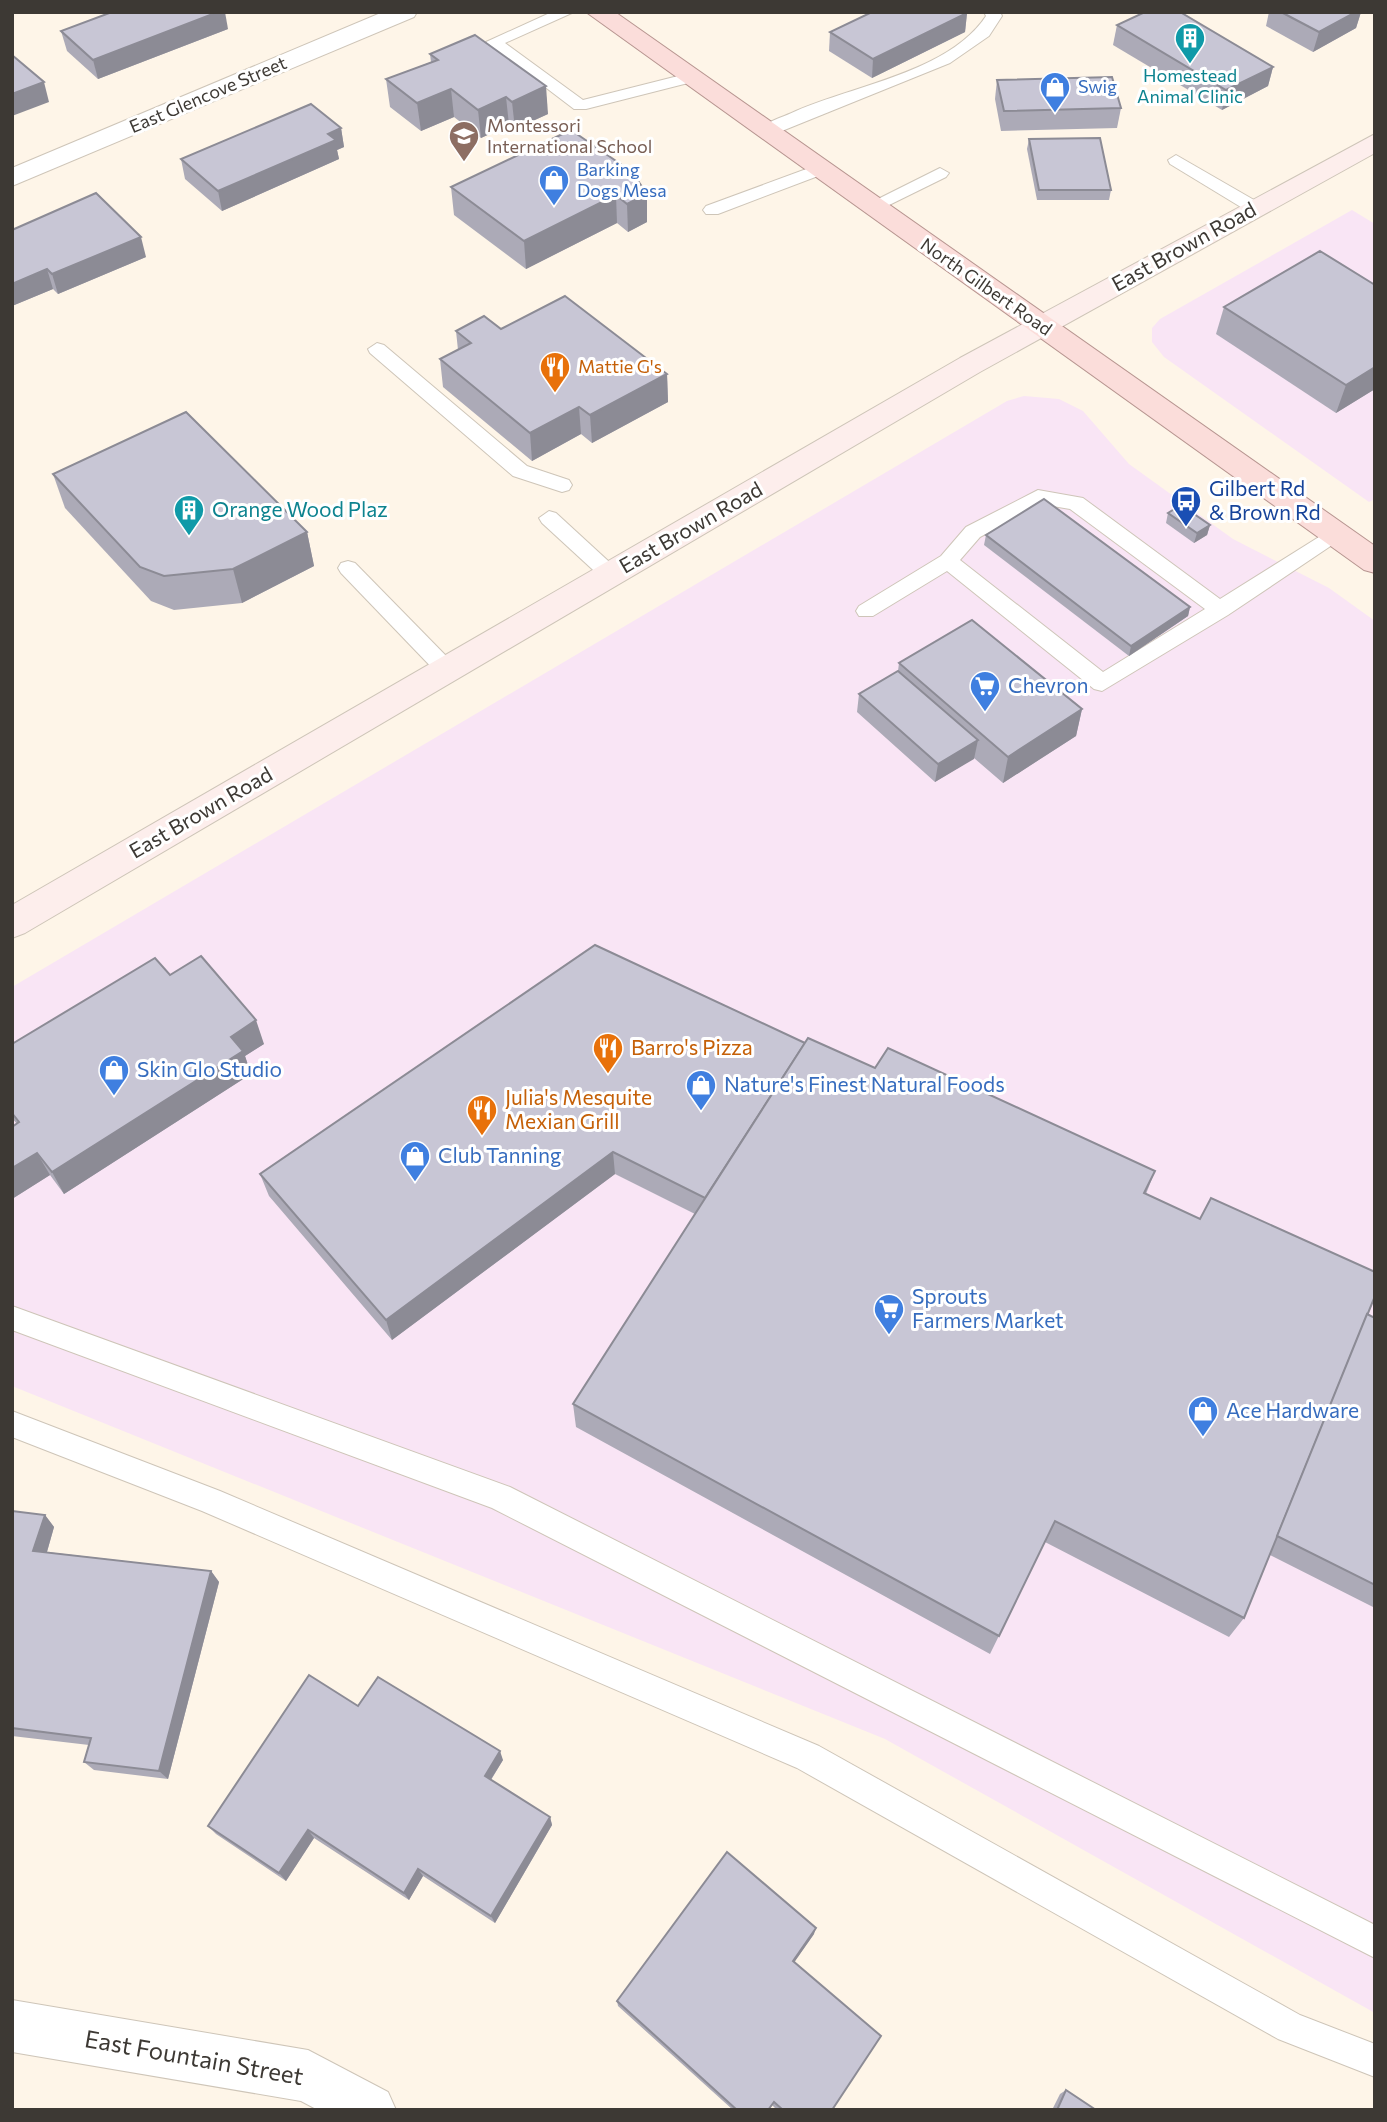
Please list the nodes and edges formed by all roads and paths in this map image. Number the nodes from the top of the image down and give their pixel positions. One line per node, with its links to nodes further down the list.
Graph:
1 (405, 12): 11 (street, East Glencove Street)
2 (566, 12): 5 (lane)
3 (598, 12): 5 (main road, North Gilbert Road)
4 (992, 12): 6 (lane)
5 (690, 78): 6 (main road, North Gilbert Road)
6 (766, 131): 9 (main road, North Gilbert Road)
7 (1375, 142): 13 (main road, East Brown Road)
8 (1176, 160): 13 (lane)
9 (820, 169): 12 (main road, North Gilbert Road); 14 (lane)
10 (940, 173): 12 (lane)
11 (12, 178)
12 (873, 206): 15 (main road, North Gilbert Road)
13 (1255, 208): 15 (main road, East Brown Road)
14 (712, 210)
15 (1041, 326): 19 (main road, North Gilbert Road); 23 (main road, East Brown Road)
16 (377, 349): 17 (lane)
17 (562, 485)
18 (549, 519): 23 (lane)
19 (1337, 535): 21 (main road, North Gilbert Road); 24 (lane)
20 (948, 561): 24 (lane); 24 (lane); 25 (lane)
21 (1375, 562)
22 (348, 568): 26 (lane)
23 (611, 575): 26 (main road, East Brown Road)
24 (1221, 610)
25 (866, 611)
26 (447, 670): 27 (main road, East Brown Road)
27 (12, 923)
28 (12, 1318): 30 (lane)
29 (12, 1424): 32 (lane)
30 (1375, 1942)
31 (12, 2026): 33 (street, East Fountain Street)
32 (1375, 2061)
33 (370, 2110)

